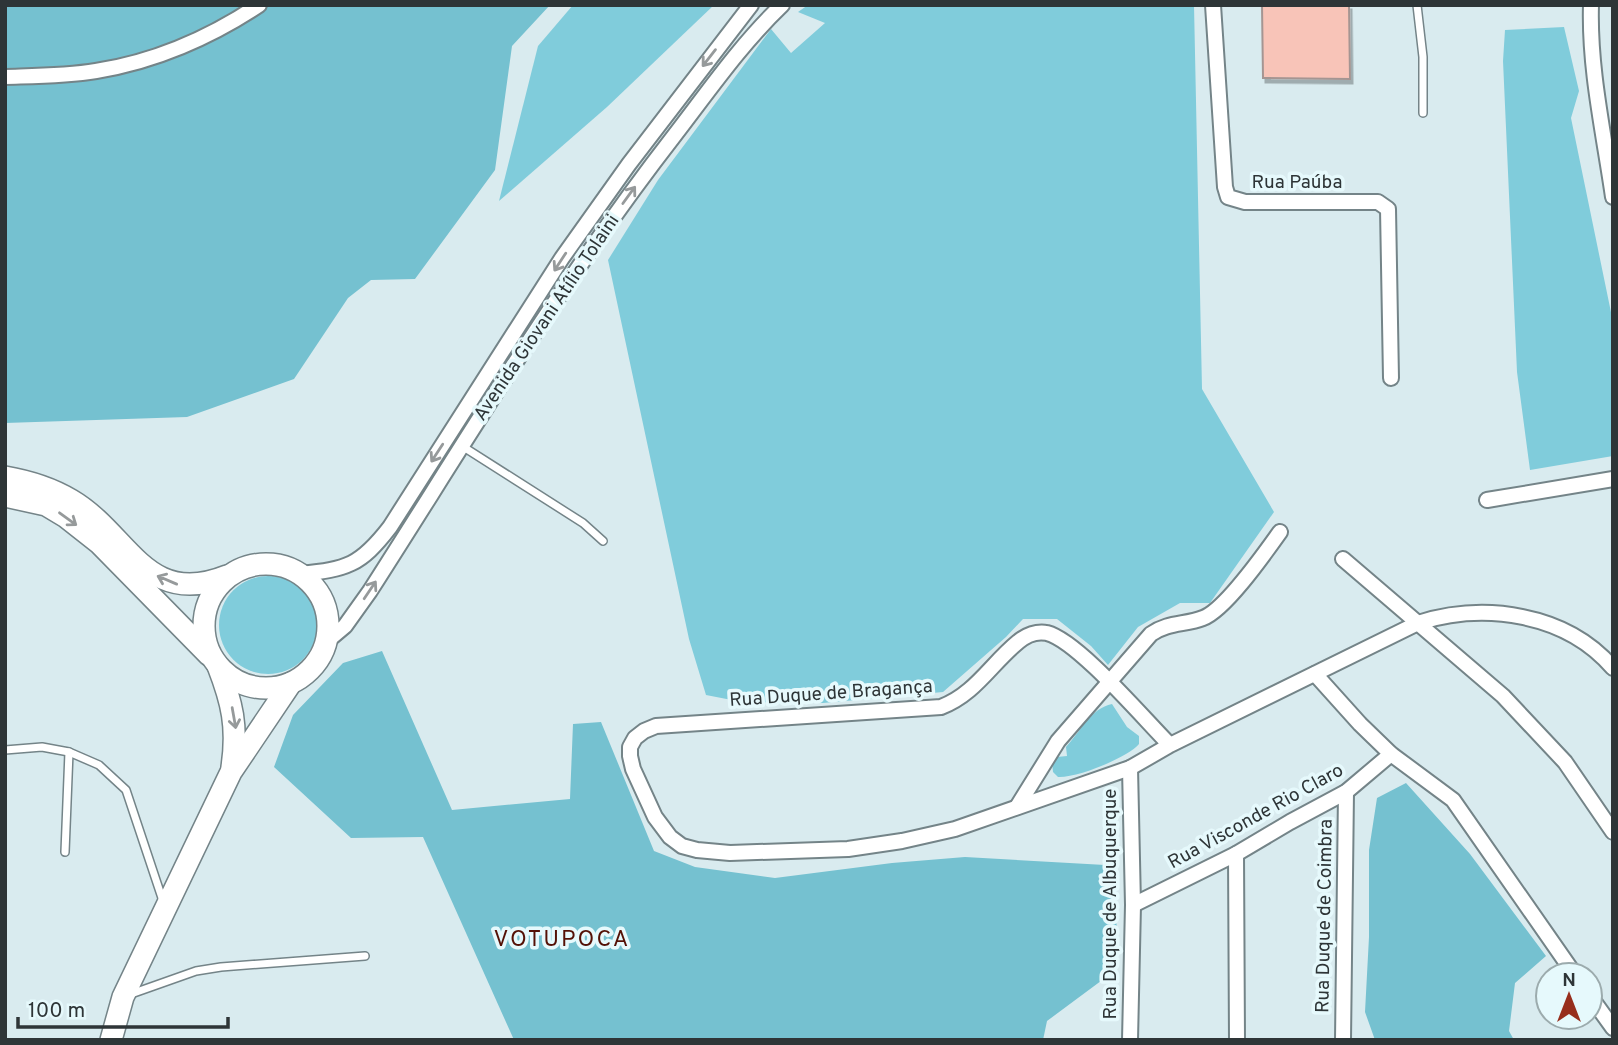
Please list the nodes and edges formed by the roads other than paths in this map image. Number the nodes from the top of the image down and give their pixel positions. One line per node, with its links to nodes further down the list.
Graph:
1 (259, 5): 7 (street)
2 (751, 5): 20 (street, Avenida Giovani Atílio Tolaini, one-way to 20)
3 (782, 5): 11 (street, Avenida Giovani Atílio Tolaini, one-way to 3)
4 (1213, 5): 10 (street, Rua Paúba)
5 (1417, 5): 8 (lane)
6 (1591, 5): 9 (street)
7 (5, 77)
8 (1423, 113)
9 (1613, 197)
10 (1391, 378)
11 (463, 446): 17 (lane); 22 (street, Avenida Giovani Atílio Tolaini, one-way to 11)
12 (5, 477): 19 (street, one-way to 12)
13 (1613, 479): 15 (street)
14 (5, 496): 24 (street, one-way to 24)
15 (1487, 500)
16 (1280, 532): 28 (street)
17 (603, 541)
18 (1343, 559): 21 (street)
19 (232, 574): 20 (street); 24 (street)
20 (300, 574): 22 (street)
21 (1418, 623): 23 (street); 26 (street); 37 (street)
22 (326, 642): 27 (street)
23 (1607, 652): 25 (street)
24 (215, 662): 27 (street); 34 (street, one-way to 34)
25 (1613, 668)
26 (1315, 674): 29 (street); 32 (street)
27 (291, 683): 34 (street)
28 (1108, 683): 29 (street, Rua Duque de Bragança); 36 (street); 36 (street, Rua Duque de Bragança)
29 (1170, 745): 33 (street)
30 (5, 750): 31 (lane)
31 (69, 752): 38 (lane); 41 (lane)
32 (1391, 754): 35 (street, Rua Visconde Rio Claro); 43 (street)
33 (1130, 768): 36 (street); 40 (street, Rua Duque de Albuquerque)
34 (231, 772): 41 (street)
35 (1346, 792): 39 (street, Rua Visconde Rio Claro); 48 (street, Rua Duque de Coimbra)
36 (1017, 807)
37 (1613, 832)
38 (65, 852)
39 (1236, 854): 40 (street, Rua Visconde Rio Claro); 47 (street)
40 (1133, 905): 46 (street, Rua Duque de Albuquerque)
41 (165, 908): 44 (street)
42 (365, 956): 44 (lane)
43 (1565, 961)
44 (123, 997): 45 (street)
45 (111, 1040)
46 (1130, 1040)
47 (1237, 1040)
48 (1343, 1040)

